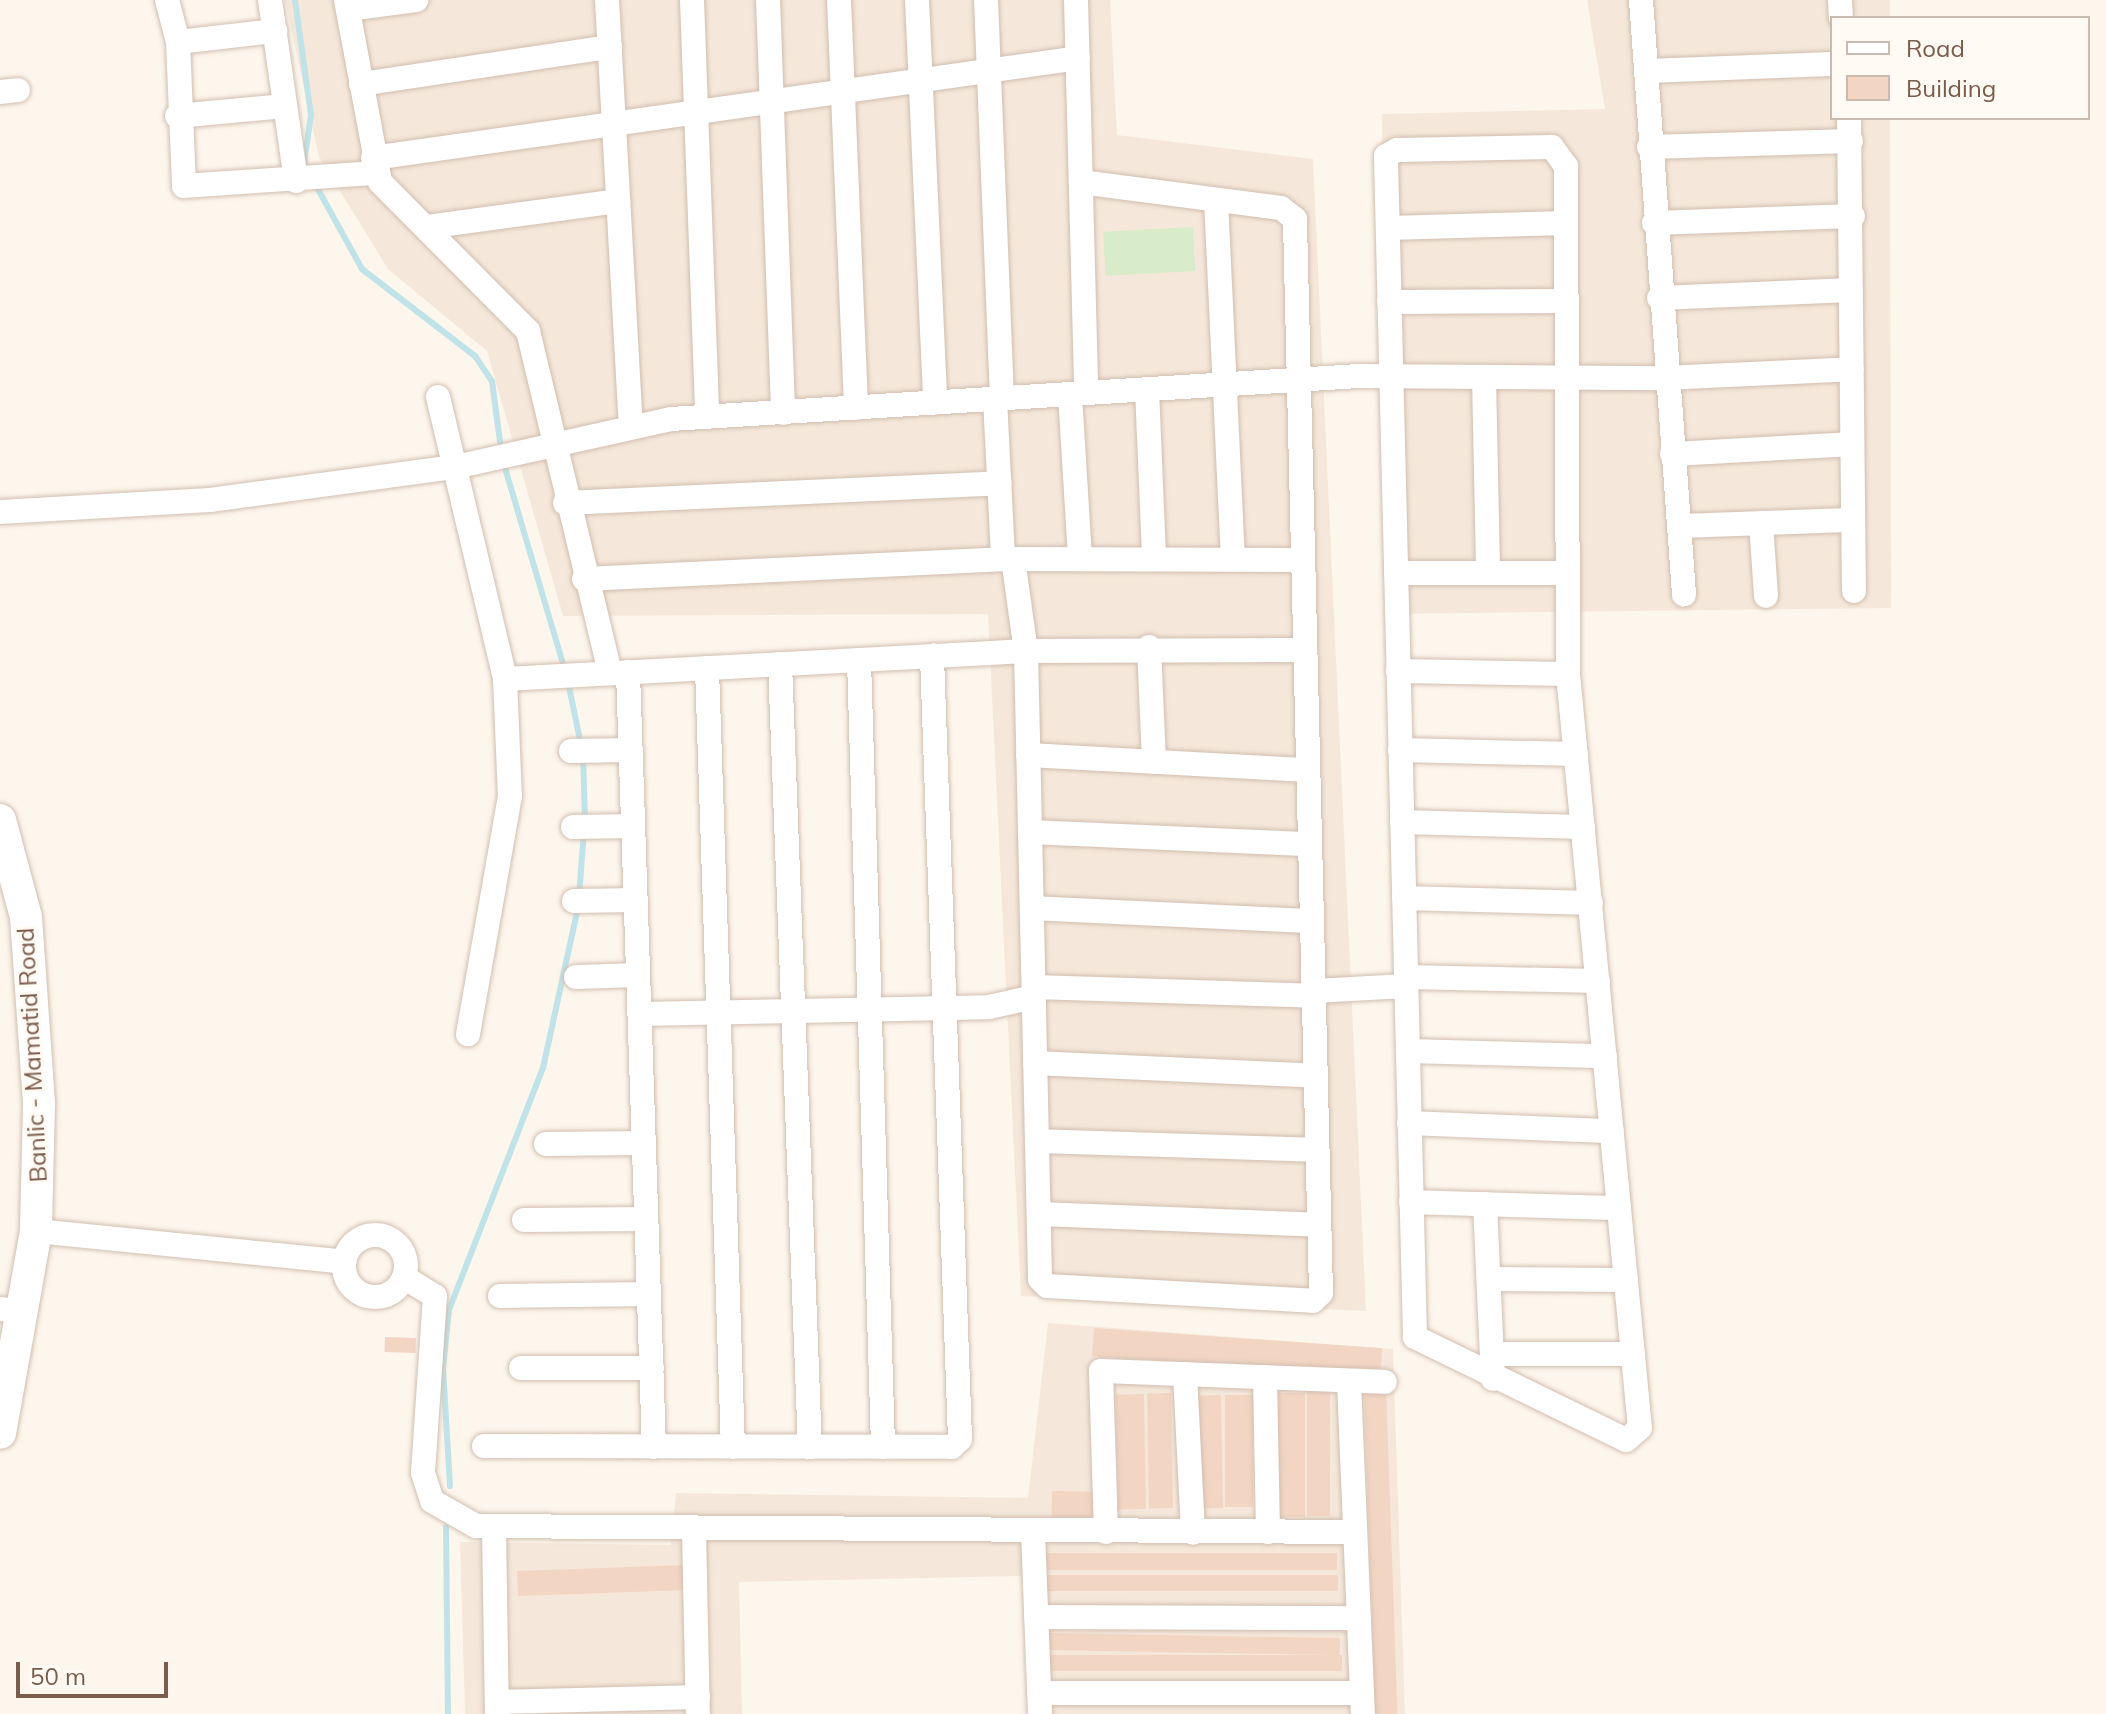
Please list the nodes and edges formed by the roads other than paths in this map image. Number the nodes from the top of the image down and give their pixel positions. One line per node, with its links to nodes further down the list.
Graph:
1 (167, 0): 14 (street)
2 (270, 0): 13 (street)
3 (416, 0): 12 (street)
4 (607, 0): 15 (street)
5 (692, 0): 25 (street)
6 (768, 0): 23 (street)
7 (839, 0): 22 (street)
8 (917, 0): 20 (street)
9 (986, 0): 18 (street)
10 (1076, 0): 16 (street)
11 (1641, 0): 19 (street)
12 (347, 5): 21 (street)
13 (275, 31): 14 (street); 24 (street)
14 (178, 42): 26 (street)
15 (610, 47): 21 (street); 27 (street)
16 (1078, 58): 18 (street); 32 (street)
17 (1830, 64): 19 (street)
18 (988, 70): 20 (street); 54 (street)
19 (1646, 71): 29 (street)
20 (921, 79): 22 (street); 55 (street)
21 (361, 84): 30 (street)
22 (843, 89): 23 (street); 56 (street)
23 (772, 98): 25 (street); 57 (street)
24 (285, 106): 26 (street); 31 (street)
25 (696, 108): 27 (street); 58 (street)
26 (177, 116): 31 (street)
27 (614, 120): 30 (street); 34 (street)
28 (1850, 130): 29 (street); 35 (street)
29 (1649, 147): 37 (street)
30 (374, 166): 31 (street); 38 (street)
31 (296, 181)
32 (1081, 182): 33 (street); 52 (street)
33 (1216, 200): 48 (street); 50 (street)
34 (618, 201): 38 (street); 59 (street)
35 (1853, 216): 37 (street); 40 (street)
36 (1565, 223): 39 (street); 39 (street); 42 (street)
37 (1654, 223): 41 (street)
38 (426, 227): 60 (street)
39 (1388, 228): 43 (street)
40 (1851, 290): 41 (street); 44 (street)
41 (1659, 298): 47 (street)
42 (1563, 301): 43 (street); 49 (street)
43 (1389, 302): 45 (street)
44 (1852, 369): 47 (street); 61 (street)
45 (1391, 376): 46 (street); 48 (street); 75 (street)
46 (1484, 377): 49 (street); 76 (street)
47 (1664, 378): 49 (street); 62 (street)
48 (1302, 379): 50 (street); 74 (street)
49 (1566, 379): 77 (street)
50 (1227, 384): 51 (street); 70 (street)
51 (1147, 389): 52 (street); 72 (street)
52 (1078, 394): 54 (street); 71 (street)
53 (438, 397): 63 (street)
54 (999, 399): 55 (street); 64 (street)
55 (935, 403): 56 (street)
56 (856, 408): 57 (street)
57 (783, 413): 58 (street)
58 (707, 417): 59 (street)
59 (631, 426): 60 (street)
60 (550, 444): 63 (street); 65 (street)
61 (1850, 444): 62 (street); 67 (street)
62 (1672, 454): 69 (street)
63 (455, 467): 66 (street); 92 (street)
64 (1000, 483): 65 (street); 73 (street)
65 (565, 503): 78 (street)
66 (0, 512)
67 (1850, 520): 68 (street); 79 (street)
68 (1761, 523): 69 (street); 81 (street)
69 (1679, 526): 80 (street)
70 (1233, 557): 72 (street); 74 (street)
71 (1080, 558): 72 (street); 73 (street)
72 (1154, 558)
73 (1008, 559): 78 (street); 84 (street)
74 (1303, 560): 83 (street)
75 (1396, 573): 76 (street); 89 (street)
76 (1488, 573): 77 (street)
77 (1568, 573): 91 (street)
78 (584, 579): 90 (street)
79 (1854, 591)
80 (1684, 594)
81 (1766, 596)
82 (1149, 647): 83 (street); 84 (street); 98 (street)
83 (1305, 650): 99 (street)
84 (1026, 651): 85 (street); 97 (street)
85 (932, 656): 86 (street); 119 (street)
86 (859, 660): 87 (street); 120 (street)
87 (780, 664): 88 (street); 121 (street)
88 (707, 668): 90 (street); 122 (street)
89 (1398, 671): 91 (street); 94 (street)
90 (619, 673): 92 (street); 93 (street)
91 (1568, 674): 96 (street)
92 (505, 679): 124 (street)
93 (631, 750): 95 (street); 102 (street)
94 (1400, 750): 96 (street); 101 (street)
95 (571, 751)
96 (1576, 754): 104 (street)
97 (1028, 755): 98 (street); 105 (street)
98 (1154, 762): 99 (street)
99 (1308, 770): 106 (street)
100 (0, 820): 142 (main road, Banlic - Mamatid Road)
101 (1402, 822): 104 (street); 107 (street)
102 (633, 826): 103 (street); 108 (street)
103 (573, 827)
104 (1583, 827): 110 (street)
105 (1030, 832): 106 (street); 111 (street)
106 (1310, 844): 112 (street)
107 (1404, 898): 110 (street); 116 (street)
108 (636, 900): 109 (street); 113 (street)
109 (574, 901)
110 (1591, 903): 115 (street)
111 (1032, 908): 112 (street); 117 (street)
112 (1312, 921): 118 (street)
113 (638, 975): 114 (street); 123 (street)
114 (576, 977)
115 (1598, 981): 116 (street); 126 (street)
116 (1406, 982): 118 (street); 125 (street)
117 (1034, 992): 118 (street); 119 (street); 127 (street)
118 (1314, 994): 128 (street)
119 (945, 1008): 120 (street); 164 (street)
120 (870, 1009): 121 (street); 164 (street)
121 (793, 1011): 122 (street); 163 (street)
122 (719, 1012): 123 (street); 162 (street)
123 (640, 1014): 132 (street)
124 (468, 1034)
125 (1408, 1051): 126 (street); 129 (street)
126 (1605, 1056): 130 (street)
127 (1035, 1063): 128 (street); 131 (street)
128 (1316, 1076): 134 (street)
129 (1409, 1123): 130 (street); 135 (street)
130 (1612, 1131): 137 (street)
131 (1037, 1141): 134 (street); 138 (street)
132 (644, 1143): 133 (street); 139 (street)
133 (546, 1144)
134 (1317, 1150): 141 (street)
135 (1411, 1202): 136 (street); 156 (street)
136 (1485, 1204): 137 (street); 145 (street)
137 (1619, 1208): 146 (street)
138 (1039, 1214): 141 (street); 141 (street)
139 (646, 1219): 140 (street); 147 (street)
140 (524, 1220)
141 (1319, 1225)
142 (36, 1231): 143 (street); 149 (main road, Banlic - Mamatid Road)
143 (344, 1262): 144 (street); 144 (street)
144 (404, 1277): 165 (street)
145 (1489, 1279): 146 (street); 150 (street)
146 (1626, 1280): 151 (street)
147 (649, 1294): 148 (street); 153 (street)
148 (500, 1296)
149 (10, 1310): 159 (main road, Banlic - Mamatid Road)
150 (1492, 1354): 151 (street); 156 (street)
151 (1633, 1354): 156 (street)
152 (521, 1368): 153 (street)
153 (652, 1368): 161 (street)
154 (1185, 1374): 155 (street); 168 (street); 171 (street)
155 (1265, 1377): 158 (street); 169 (street)
156 (1493, 1379)
157 (1385, 1382): 158 (street)
158 (1349, 1383): 170 (street)
159 (0, 1433)
160 (484, 1446): 161 (street)
161 (654, 1447): 162 (street)
162 (733, 1447): 163 (street)
163 (810, 1447): 164 (street)
164 (883, 1447)
165 (494, 1529): 166 (street); 177 (street)
166 (694, 1530): 167 (street); 176 (street)
167 (1033, 1532): 168 (street); 172 (street)
168 (1106, 1532): 171 (street)
169 (1268, 1532): 170 (street); 171 (street)
170 (1355, 1532): 173 (street)
171 (1193, 1533)
172 (1036, 1617): 173 (street); 174 (street)
173 (1359, 1618): 175 (street)
174 (1039, 1703): 175 (street)
175 (1362, 1704)
176 (698, 1706): 177 (street)
177 (497, 1708)

